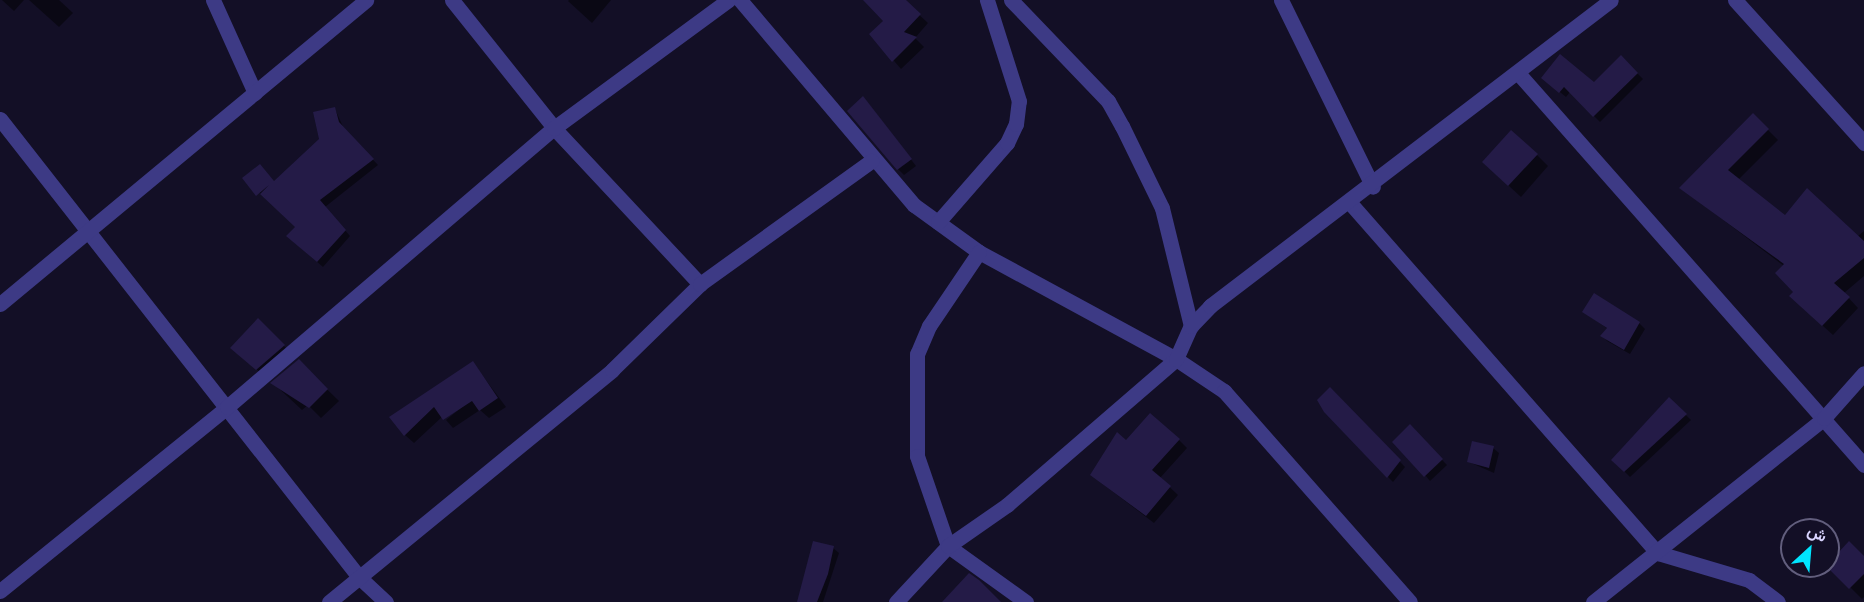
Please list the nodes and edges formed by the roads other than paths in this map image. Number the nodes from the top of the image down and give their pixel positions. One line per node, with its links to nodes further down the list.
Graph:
1 (213, 0): 12 (street)
2 (366, 0): 12 (street)
3 (452, 0): 14 (street)
4 (728, 0): 14 (street)
5 (740, 0): 16 (street)
6 (987, 0): 19 (street)
7 (1011, 0): 24 (street)
8 (1281, 0): 17 (street)
9 (1611, 0): 11 (street)
10 (1735, 0): 15 (street)
11 (1518, 73): 17 (street); 28 (street)
12 (255, 93): 20 (street)
13 (0, 119): 20 (street)
14 (554, 128): 22 (street); 27 (street)
15 (1863, 138)
16 (871, 161): 19 (street); 22 (street)
17 (1373, 187): 18 (street)
18 (1351, 204): 24 (street); 31 (street)
19 (938, 222): 21 (street)
20 (89, 231): 23 (street); 27 (street)
21 (979, 252): 25 (street); 30 (street)
22 (700, 284): 32 (street)
23 (0, 304)
24 (1191, 326): 25 (street)
25 (1176, 358): 30 (street); 38 (street)
26 (1864, 373): 28 (street)
27 (227, 407): 32 (street); 33 (street)
28 (1824, 418): 29 (street); 31 (street)
29 (1864, 465)
30 (948, 546): 36 (street); 37 (street)
31 (1658, 553): 39 (street); 40 (street)
32 (359, 577): 34 (street); 35 (street)
33 (0, 591)
34 (329, 602)
35 (386, 602)
36 (896, 602)
37 (1026, 602)
38 (1410, 602)
39 (1593, 602)
40 (1778, 602)

